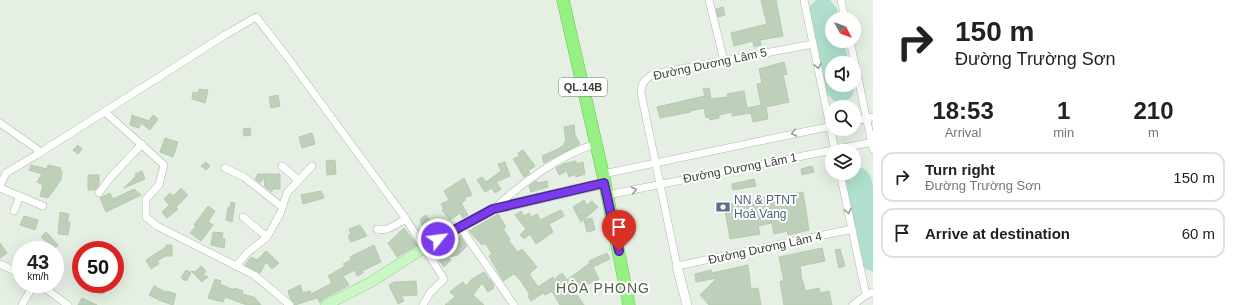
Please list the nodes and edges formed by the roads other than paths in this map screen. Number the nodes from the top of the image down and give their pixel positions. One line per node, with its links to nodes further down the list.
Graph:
1 (563, 0): 15 (highway, QL.14B)
2 (709, 0): 8 (street)
3 (804, 0): 6 (street)
4 (841, 0): 5 (street)
5 (844, 12)
6 (813, 44): 8 (street, Đường Dương Lâm 5); 9 (street, one-way to 9)
7 (852, 48): 11 (street)
8 (724, 61): 20 (street, Đường Dương Lâm 5)
9 (825, 100)
10 (105, 112): 14 (street); 19 (street); 37 (street)
11 (870, 117): 16 (street)
12 (0, 123): 19 (street)
13 (825, 127): 20 (street, Đường Dương Lâm 1, one-way to 20)
14 (142, 144): 29 (street); 44 (street)
15 (596, 144): 24 (highway, QL.14B); 34 (street)
16 (872, 144): 17 (street, Đường Dương Lâm 1)
17 (861, 146)
18 (825, 152): 27 (street, Đường Dương Lâm 1)
19 (38, 154): 28 (street)
20 (656, 162): 24 (street, Đường Dương Lâm 1); 27 (street)
21 (282, 166): 25 (street)
22 (312, 166): 25 (street)
23 (225, 168): 33 (street)
24 (604, 179): 30 (highway, QL.14B); 34 (main road)
25 (298, 180): 33 (street)
26 (841, 180): 40 (street, one-way to 40)
27 (661, 184): 30 (street, Đường Dương Lâm 1, one-way to 27); 45 (street)
28 (0, 187): 31 (street)
29 (99, 194)
30 (607, 195): 57 (highway, QL.14B)
31 (20, 196): 32 (street); 35 (street)
32 (43, 206)
33 (282, 207): 41 (street)
34 (493, 209): 38 (main road)
35 (14, 211)
36 (243, 216): 41 (street)
37 (406, 219): 39 (street); 42 (street)
38 (460, 227): 42 (main road); 56 (street)
39 (377, 229)
40 (852, 230): 45 (street, Đường Dương Lâm 4); 50 (street)
41 (267, 237): 44 (street)
42 (425, 247): 54 (main road); 55 (street)
43 (0, 264): 46 (street)
44 (236, 266): 53 (street)
45 (677, 266): 58 (street)
46 (12, 270)
47 (873, 292): 50 (street)
48 (29, 293): 51 (street)
49 (51, 293): 52 (street)
50 (866, 295): 59 (street)
51 (22, 305)
52 (68, 305)
53 (290, 305)
54 (326, 305)
55 (423, 305)
56 (514, 305)
57 (629, 305)
58 (687, 305)
59 (853, 305)

